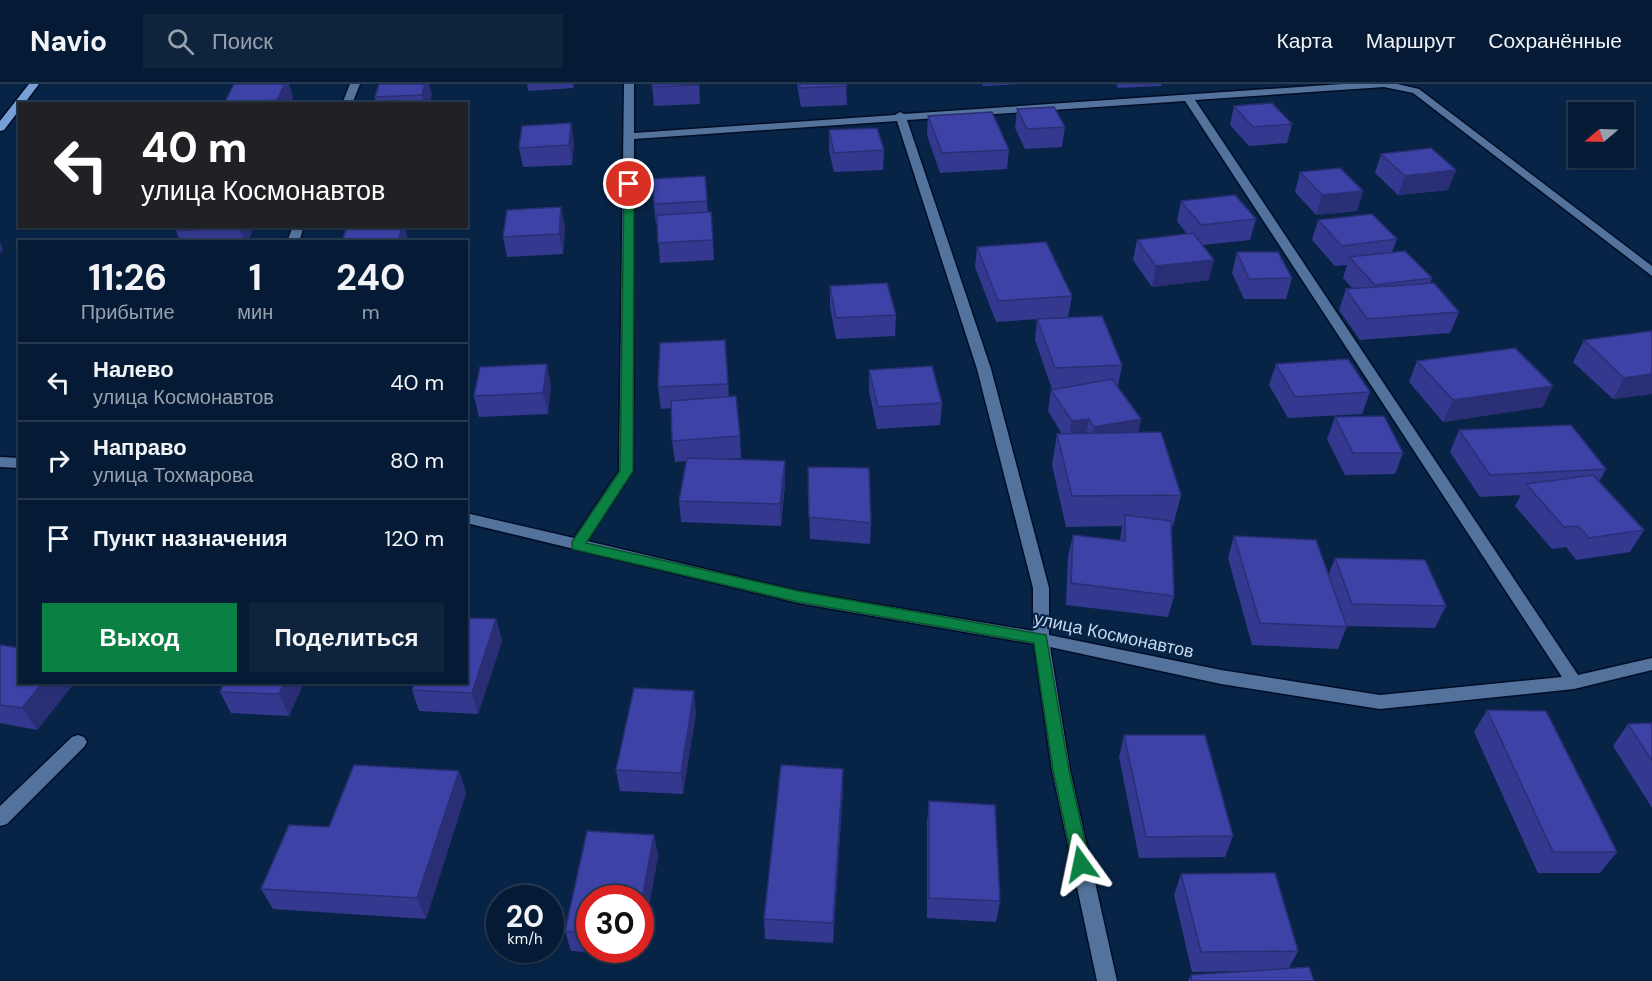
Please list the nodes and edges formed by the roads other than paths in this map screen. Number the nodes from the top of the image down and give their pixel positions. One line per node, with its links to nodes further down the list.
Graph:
1 (34, 84): 5 (main road)
2 (355, 84): 6 (street)
3 (629, 84): 10 (street)
4 (1188, 97): 8 (street); 11 (street); 18 (street)
5 (20, 102)
6 (348, 102)
7 (18, 105): 9 (main road)
8 (900, 115): 10 (street); 16 (street)
9 (0, 128)
10 (629, 136): 15 (street)
11 (1652, 272)
12 (0, 462): 13 (street)
13 (18, 463)
14 (468, 518): 15 (street, улица Космонавтов)
15 (577, 545): 16 (street, улица Космонавтов)
16 (1041, 639): 18 (street, улица Космонавтов); 21 (street)
17 (1652, 664): 18 (street, улица Космонавтов)
18 (1574, 682)
19 (78, 742): 20 (street)
20 (0, 818)
21 (1107, 981)

